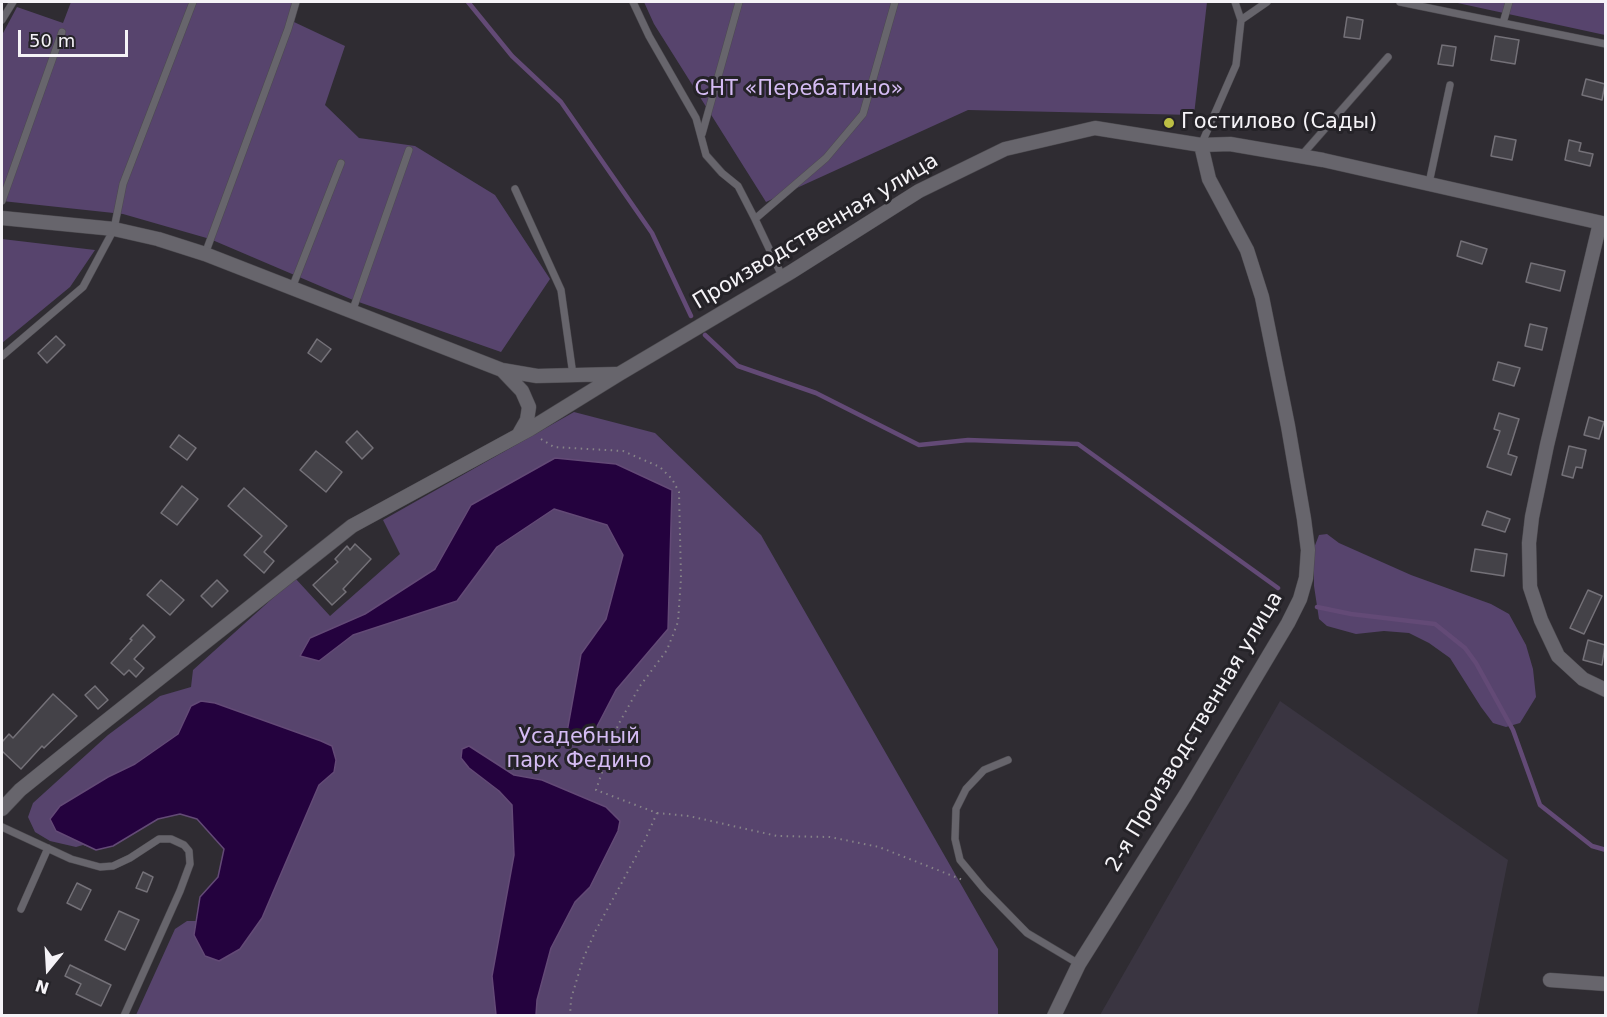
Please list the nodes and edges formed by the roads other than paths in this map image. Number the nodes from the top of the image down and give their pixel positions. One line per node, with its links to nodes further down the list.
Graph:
1 (12, 2): 11 (lane)
2 (192, 2): 29 (lane)
3 (296, 2): 30 (lane)
4 (633, 2): 18 (lane)
5 (739, 2): 18 (lane)
6 (895, 2): 27 (lane)
7 (1235, 2): 12 (lane)
8 (1267, 2): 12 (lane)
9 (1400, 2): 13 (lane)
10 (1509, 2): 13 (lane)
11 (2, 20)
12 (1241, 20): 19 (lane)
13 (1503, 23): 15 (lane)
14 (62, 32): 25 (lane)
15 (1605, 44)
16 (1388, 57): 21 (lane)
17 (1450, 85): 23 (lane)
18 (701, 137): 27 (lane)
19 (1202, 145): 21 (street, Производственная улица); 31 (street, Производственная улица); 45 (street, 2-я Производственная улица)
20 (409, 150): 33 (lane)
21 (1300, 156): 23 (street, Производственная улица)
22 (341, 163): 32 (lane)
23 (1429, 183): 28 (street, Производственная улица)
24 (514, 189): 37 (lane)
25 (2, 201)
26 (2, 218): 29 (street)
27 (754, 219): 31 (lane)
28 (1603, 223): 39 (street)
29 (114, 229): 30 (street); 34 (lane)
30 (205, 254): 32 (street)
31 (783, 278): 36 (street, Производственная улица)
32 (292, 288): 33 (street)
33 (352, 312): 35 (street)
34 (2, 356)
35 (502, 370): 37 (street); 38 (street)
36 (619, 374): 37 (street); 38 (street, Производственная улица)
37 (573, 375)
38 (524, 433): 41 (street, Производственная улица)
39 (1605, 690)
40 (1008, 759): 45 (lane)
41 (2, 809)
42 (2, 827): 43 (lane)
43 (48, 848): 44 (lane); 48 (lane)
44 (21, 909)
45 (1079, 964): 49 (street, 2-я Производственная улица)
46 (1550, 980): 47 (street)
47 (1605, 984)
48 (124, 1016)
49 (1054, 1016)

